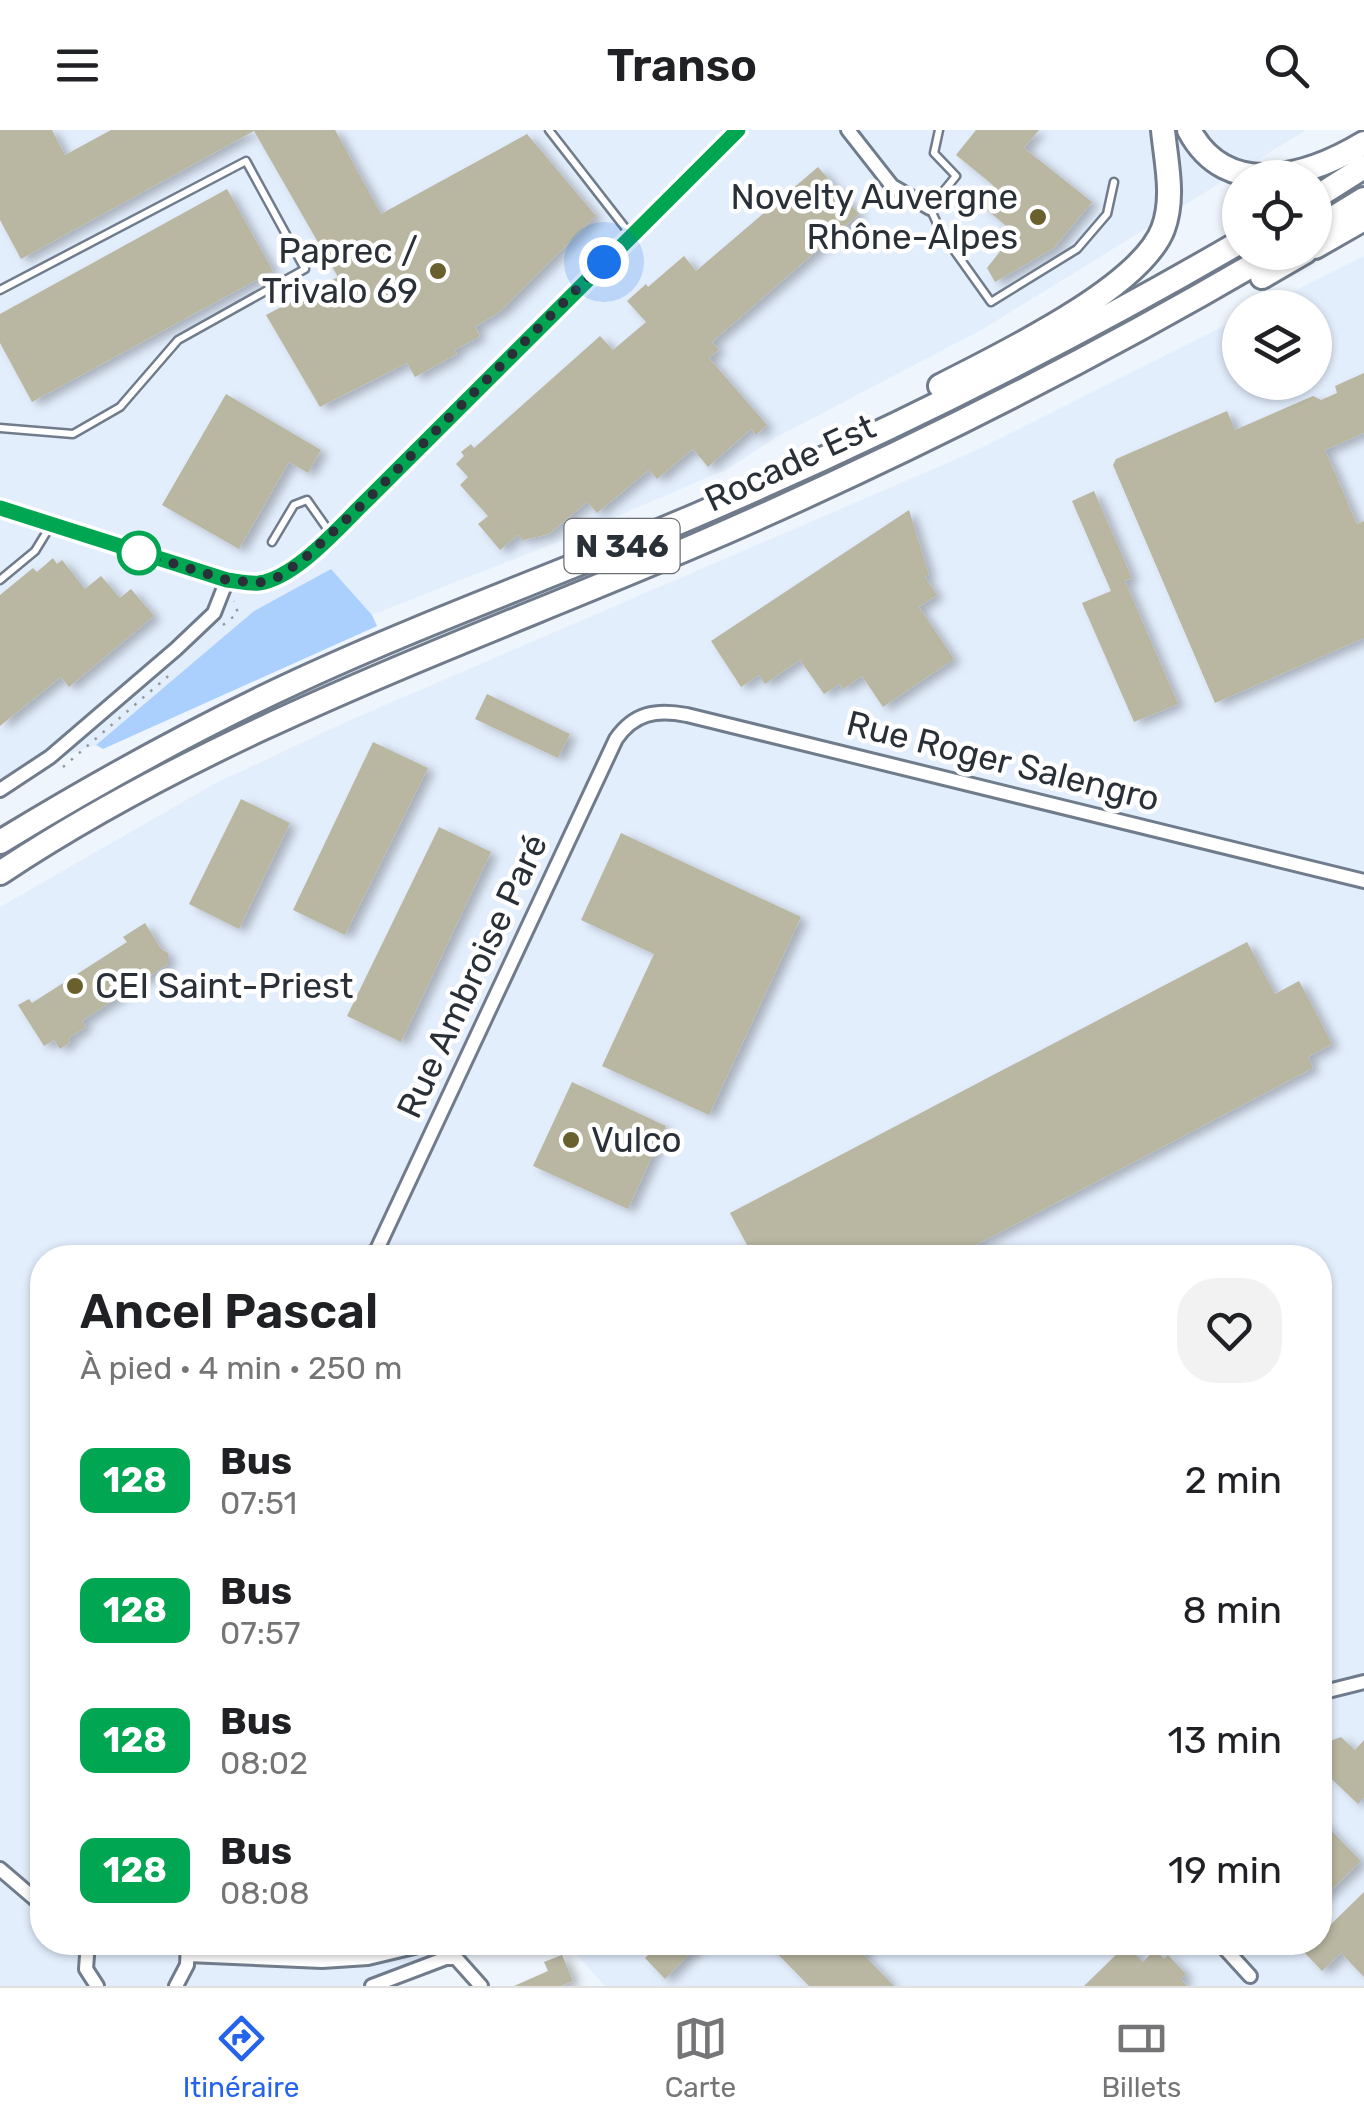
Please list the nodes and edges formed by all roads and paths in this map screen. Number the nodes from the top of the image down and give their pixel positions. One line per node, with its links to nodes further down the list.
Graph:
1 (549, 130): 15 (lane)
2 (738, 130): 15 (street)
3 (940, 130): 12 (lane)
4 (1163, 130): 23 (highway)
5 (1189, 130): 7 (highway)
6 (854, 132): 12 (street)
7 (1364, 142)
8 (1364, 167): 10 (highway)
9 (1114, 182): 12 (lane)
10 (1332, 187)
11 (1364, 199): 13 (highway)
12 (930, 208)
13 (1332, 219)
14 (1364, 220): 16 (highway)
15 (631, 236): 26 (street)
16 (1332, 238)
17 (1222, 252): 23 (highway, Rocade Est / N 346)
18 (1245, 270): 21 (highway, Rocade Est / N 346)
19 (1273, 270): 21 (highway)
20 (0, 290): 22 (lane)
21 (1196, 299): 33 (highway, Rocade Est / N 346)
22 (0, 428)
23 (840, 451): 32 (highway, Rocade Est / N 346)
24 (0, 508): 25 (street)
25 (51, 525): 28 (lane); 29 (street)
26 (331, 534): 27 (lane); 29 (street)
27 (272, 542)
28 (0, 580)
29 (227, 580): 31 (street)
30 (628, 722): 34 (street, Rue Roger Salengro); 35 (street, Rue Ambroise Paré)
31 (0, 790)
32 (0, 842)
33 (0, 873)
34 (1364, 881)
35 (379, 1245)
36 (1364, 1682): 37 (street)
37 (1332, 1690)
38 (0, 1869): 39 (street)
39 (30, 1895)
40 (87, 1955): 46 (street)
41 (187, 1955): 47 (street)
42 (255, 1955): 43 (street)
43 (381, 1955)
44 (1231, 1955): 45 (street)
45 (1250, 1976)
46 (97, 1986)
47 (176, 1986)
48 (372, 1986): 49 (street)
49 (481, 1986)

